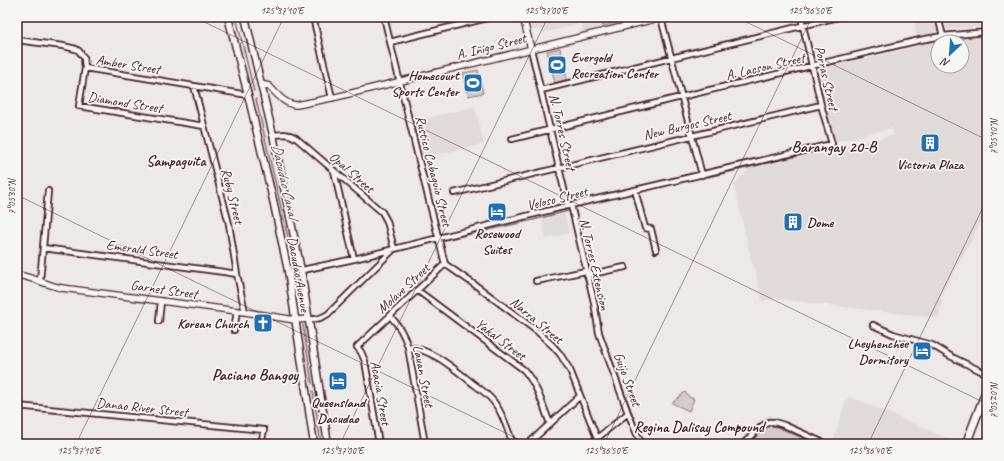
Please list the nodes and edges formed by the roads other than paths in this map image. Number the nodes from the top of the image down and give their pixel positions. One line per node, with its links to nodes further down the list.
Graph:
1 (228, 17): 26 (main road, Dacudao Avenue)
2 (245, 17): 23 (main road, Dacudao Avenue)
3 (313, 17): 28 (street)
4 (384, 17): 17 (street, Rustico Cabaguio Street)
5 (492, 17): 17 (street)
6 (523, 17): 18 (street, N. Torres Street)
7 (662, 17): 18 (street, A. Iñigo Street); 19 (street)
8 (801, 17): 11 (street, Porras Street)
9 (838, 17): 11 (street)
10 (938, 17): 13 (street)
11 (804, 26): 19 (street); 20 (street, Porras Street)
12 (987, 32): 14 (street, A. Lacson Street)
13 (942, 34)
14 (965, 34)
15 (930, 38): 20 (street, A. Lacson Street)
16 (17, 40): 21 (street, Amber Street)
17 (390, 42): 22 (street, Rustico Cabaguio Street)
18 (531, 49): 22 (street, A. Iñigo Street); 25 (street, N. Torres Street)
19 (672, 58): 25 (street); 27 (street)
20 (813, 66): 27 (street, A. Lacson Street); 29 (street, Porras Street)
21 (85, 68): 24 (street, Amber Street); 30 (street, Diamond Street)
22 (400, 81): 28 (street, A. Iñigo Street); 43 (street, Rustico Cabaguio Street)
23 (261, 85): 28 (street, A. Iñigo Street); 32 (main road, Dacudao Avenue)
24 (194, 86): 26 (street, Amber Street); 30 (street, Ruby Street)
25 (541, 90): 31 (street, N. Torres Street)
26 (248, 95): 51 (main road, Dacudao Avenue)
27 (682, 96): 31 (street, A. Lacson Street); 33 (street)
28 (332, 98)
29 (821, 104): 33 (street, New Burgos Street); 35 (street, Porras Street)
30 (204, 126): 53 (street, Ruby Street)
31 (550, 129): 34 (street, A. Lacson Street); 36 (street, N. Torres Street)
32 (273, 135): 37 (street, Opal Street); 50 (main road, Dacudao Avenue)
33 (692, 136): 36 (street, New Burgos Street); 38 (street)
34 (512, 139)
35 (832, 144): 38 (street, Veloso Street)
36 (559, 167): 41 (street, New Burgos Street); 42 (street, N. Torres Street)
37 (334, 171): 45 (street, Opal Street); 47 (street)
38 (702, 175): 39 (street, Veloso Street)
39 (635, 190): 42 (street, Veloso Street); 46 (street)
40 (48, 191): 44 (street)
41 (454, 193)
42 (570, 206): 43 (street, Veloso Street); 52 (street, N. Torres Extension)
43 (439, 238): 45 (street, Veloso Street); 48 (street, Molave Street)
44 (43, 248): 53 (street, Emerald Street); 55 (street)
45 (394, 249): 47 (street, Veloso Street); 62 (street)
46 (656, 250)
47 (354, 259): 50 (street, Veloso Street)
48 (445, 264): 57 (street, Molave Street); 74 (street, Narra Street)
49 (625, 267): 52 (street)
50 (301, 270): 51 (street, Veloso Street); 62 (main road, Dacudao Avenue)
51 (288, 273): 63 (main road, Dacudao Avenue)
52 (587, 273): 56 (street); 66 (street, N. Torres Extension)
53 (237, 274): 60 (street, Ruby Street)
54 (17, 275): 55 (street, Garnet Street)
55 (40, 281): 58 (street, Garnet Street)
56 (536, 281)
57 (417, 290): 61 (street, Molave Street); 77 (street, Yakal Street)
58 (161, 301): 59 (street, Garnet Street); 64 (street)
59 (237, 311): 60 (street, Garnet Street); 67 (street)
60 (245, 312): 63 (street, Garnet Street)
61 (390, 316): 68 (street, Molave Street); 69 (street, Lauan Street)
62 (309, 319): 63 (street, Garnet Street); 71 (main road, Dacudao Avenue)
63 (295, 320): 73 (main road, Dacudao Avenue)
64 (159, 321)
65 (873, 326): 70 (street)
66 (598, 327): 76 (street, Guijo Street)
67 (234, 330)
68 (358, 347): 82 (street, Acacia Street)
69 (408, 347): 83 (street, Lauan Street); 84 (street)
70 (987, 374)
71 (320, 389): 73 (main road); 81 (main road, Dacudao Avenue)
72 (987, 390): 90 (main road)
73 (306, 391): 80 (main road, Dacudao Avenue)
74 (580, 396): 77 (street); 78 (street, Narra Street)
75 (17, 406): 79 (street, Danao River Street)
76 (628, 413): 78 (street); 87 (street, Guijo Street)
77 (550, 424): 85 (street)
78 (597, 438): 86 (street)
79 (261, 444)
80 (314, 444)
81 (328, 444)
82 (379, 444)
83 (425, 444)
84 (513, 444)
85 (528, 444)
86 (590, 444)
87 (642, 444)
88 (743, 444): 89 (street)
89 (826, 444)
90 (966, 444)

